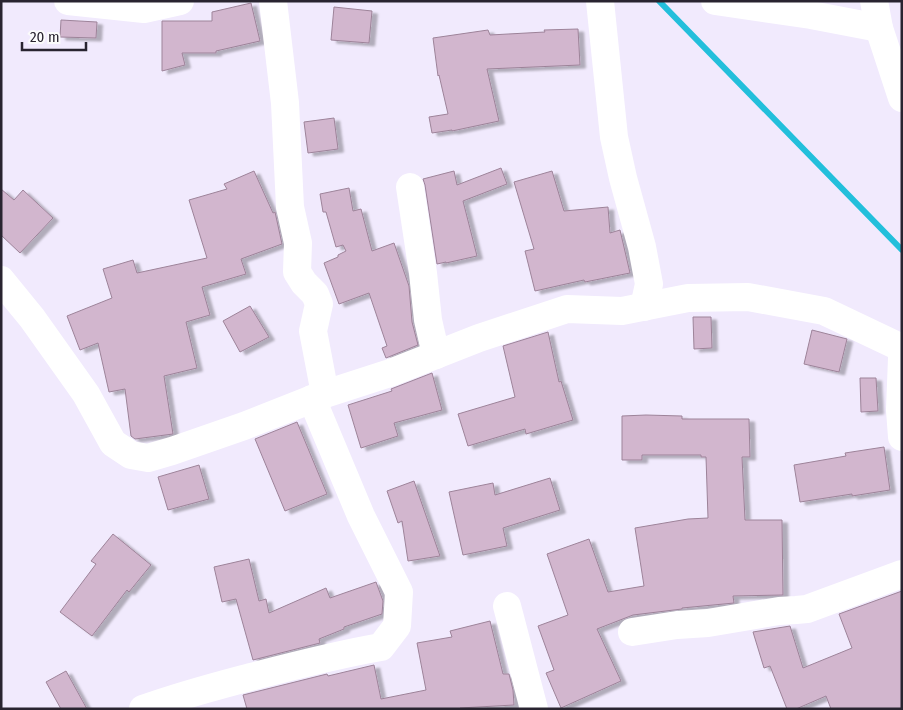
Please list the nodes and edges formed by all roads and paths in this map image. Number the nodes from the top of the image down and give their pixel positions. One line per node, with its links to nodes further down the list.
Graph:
1 (68, 1): 6 (street)
2 (273, 1): 15 (street)
3 (600, 1): 11 (street)
4 (714, 1): 7 (street)
5 (874, 1): 7 (street)
6 (168, 2)
7 (879, 28): 8 (street)
8 (902, 98)
9 (410, 187): 13 (street)
10 (1, 280): 15 (street)
11 (644, 307): 12 (street); 13 (street)
12 (902, 348)
13 (436, 355): 15 (street)
14 (902, 358): 16 (street)
15 (319, 397): 20 (street)
16 (902, 436)
17 (902, 574): 19 (street)
18 (507, 606): 21 (street)
19 (632, 632)
20 (143, 709)
21 (534, 709)

